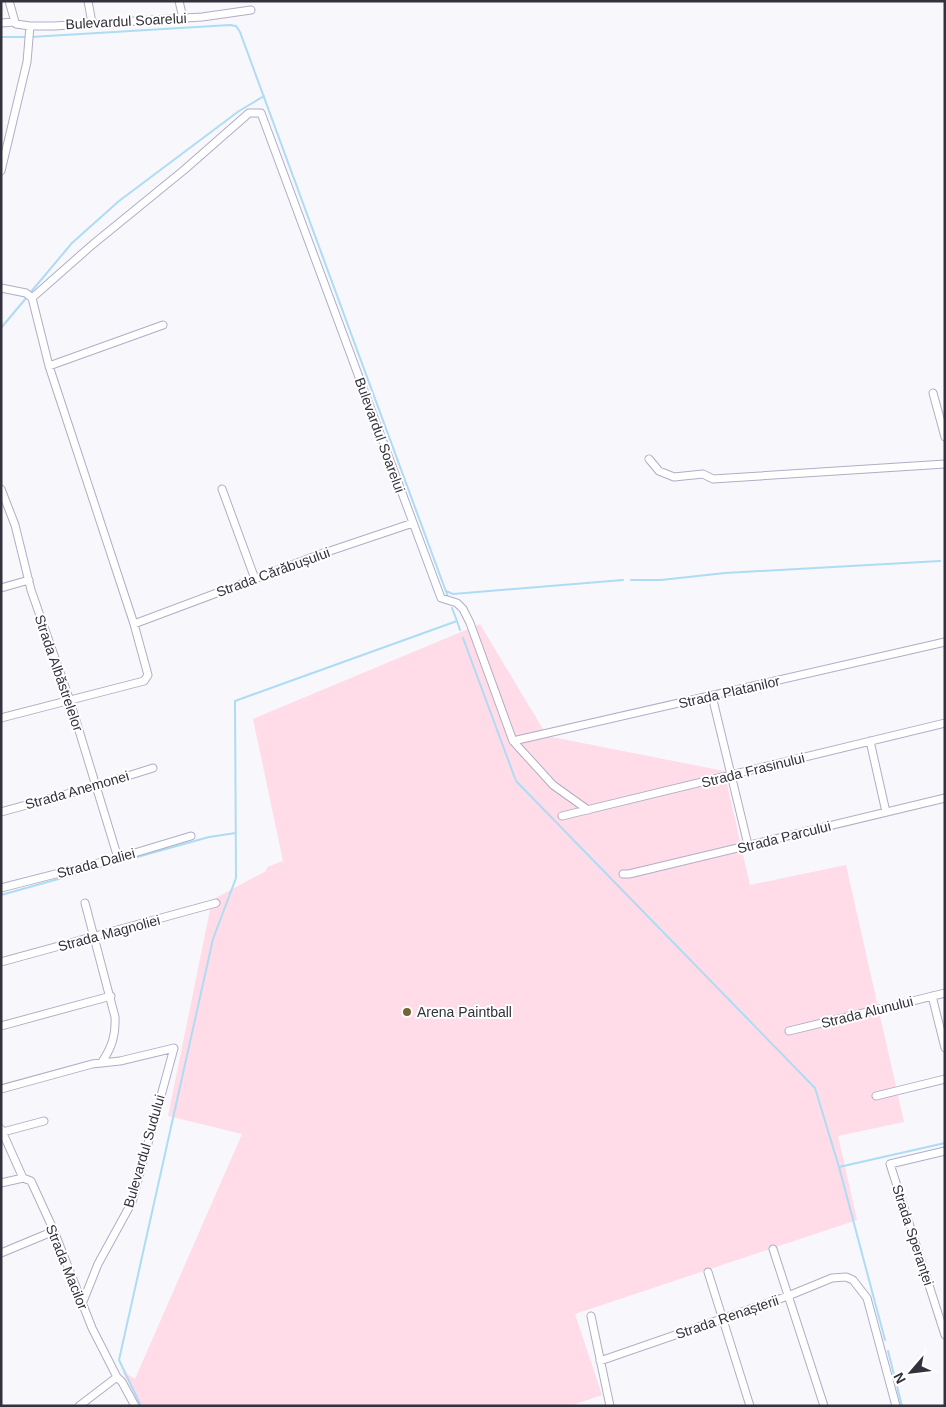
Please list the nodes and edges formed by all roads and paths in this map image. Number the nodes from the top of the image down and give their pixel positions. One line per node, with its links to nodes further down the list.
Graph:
1 (9, 1): 6 (street)
2 (88, 1): 8 (street)
3 (179, 1): 5 (street)
4 (251, 10): 5 (street, Bulevardul Soarelui)
5 (183, 18): 8 (street, Bulevardul Soarelui)
6 (15, 22): 7 (street, Bulevardul Soarelui); 9 (street, Bulevardul Soarelui)
7 (1, 23)
8 (92, 23): 9 (street, Bulevardul Soarelui)
9 (30, 33): 10 (street)
10 (1, 171)
11 (1, 288): 12 (street)
12 (32, 298): 14 (street); 21 (street, Bulevardul Soarelui)
13 (163, 325): 14 (street)
14 (49, 366): 25 (street)
15 (934, 393): 16 (street)
16 (945, 437)
17 (649, 459): 18 (street)
18 (945, 464)
19 (1, 489): 23 (street, Strada Albăstrelelor)
20 (222, 489): 22 (street)
21 (413, 523): 22 (street, Strada Cărăbușului); 31 (street, Bulevardul Soarelui)
22 (256, 579): 25 (street, Strada Cărăbușului)
23 (29, 580): 24 (street); 28 (street, Strada Albăstrelelor)
24 (1, 588)
25 (134, 624): 28 (street)
26 (945, 642): 27 (street, Strada Platanilor)
27 (712, 696): 31 (street, Strada Platanilor); 34 (street)
28 (70, 701): 29 (street); 35 (street, Strada Albăstrelelor)
29 (1, 718)
30 (945, 723): 32 (street, Strada Frasinului)
31 (514, 741): 37 (street)
32 (870, 741): 34 (street, Strada Frasinului); 39 (street)
33 (153, 768): 35 (street, Strada Anemonei)
34 (731, 775): 37 (street, Strada Frasinului); 42 (street)
35 (96, 786): 38 (street, Strada Anemonei); 43 (street, Strada Albăstrelelor)
36 (945, 798): 39 (street, Strada Parcului)
37 (588, 810): 40 (street, Strada Frasinului)
38 (1, 812)
39 (886, 812): 42 (street, Strada Parcului)
40 (562, 816)
41 (191, 836): 43 (street, Strada Daliei)
42 (748, 845): 44 (street, Strada Parcului)
43 (118, 858): 45 (street, Strada Daliei)
44 (623, 874)
45 (1, 888)
46 (85, 903): 48 (street)
47 (216, 904): 48 (street, Strada Magnoliei)
48 (95, 936): 49 (street, Strada Magnoliei); 51 (street)
49 (1, 962)
50 (945, 993): 52 (street, Strada Alunului)
51 (111, 996): 53 (street); 56 (street)
52 (932, 996): 54 (street, Strada Alunului); 55 (street)
53 (1, 1026)
54 (789, 1031)
55 (945, 1048)
56 (102, 1062): 58 (street); 70 (street, Bulevardul Sudului)
57 (945, 1079): 59 (street)
58 (1, 1089)
59 (876, 1096)
60 (44, 1120): 61 (street)
61 (2, 1130): 63 (street, Strada Macilor)
62 (945, 1151): 73 (street, Strada Speranței)
63 (23, 1178): 64 (street); 65 (street, Strada Macilor)
64 (1, 1183)
65 (54, 1232): 67 (street); 70 (street, Strada Macilor)
66 (773, 1249): 69 (street)
67 (1, 1253)
68 (708, 1272): 72 (street)
69 (788, 1296): 72 (street, Strada Renașterii); 80 (street); 81 (street, Strada Renașterii)
70 (82, 1304): 75 (street, Strada Macilor)
71 (591, 1316): 74 (street)
72 (722, 1318): 74 (street, Strada Renașterii); 79 (street)
73 (945, 1335)
74 (600, 1361): 78 (street)
75 (117, 1377): 76 (street); 77 (street, Strada Macilor)
76 (79, 1406)
77 (135, 1406)
78 (610, 1406)
79 (750, 1406)
80 (824, 1406)
81 (896, 1406)

